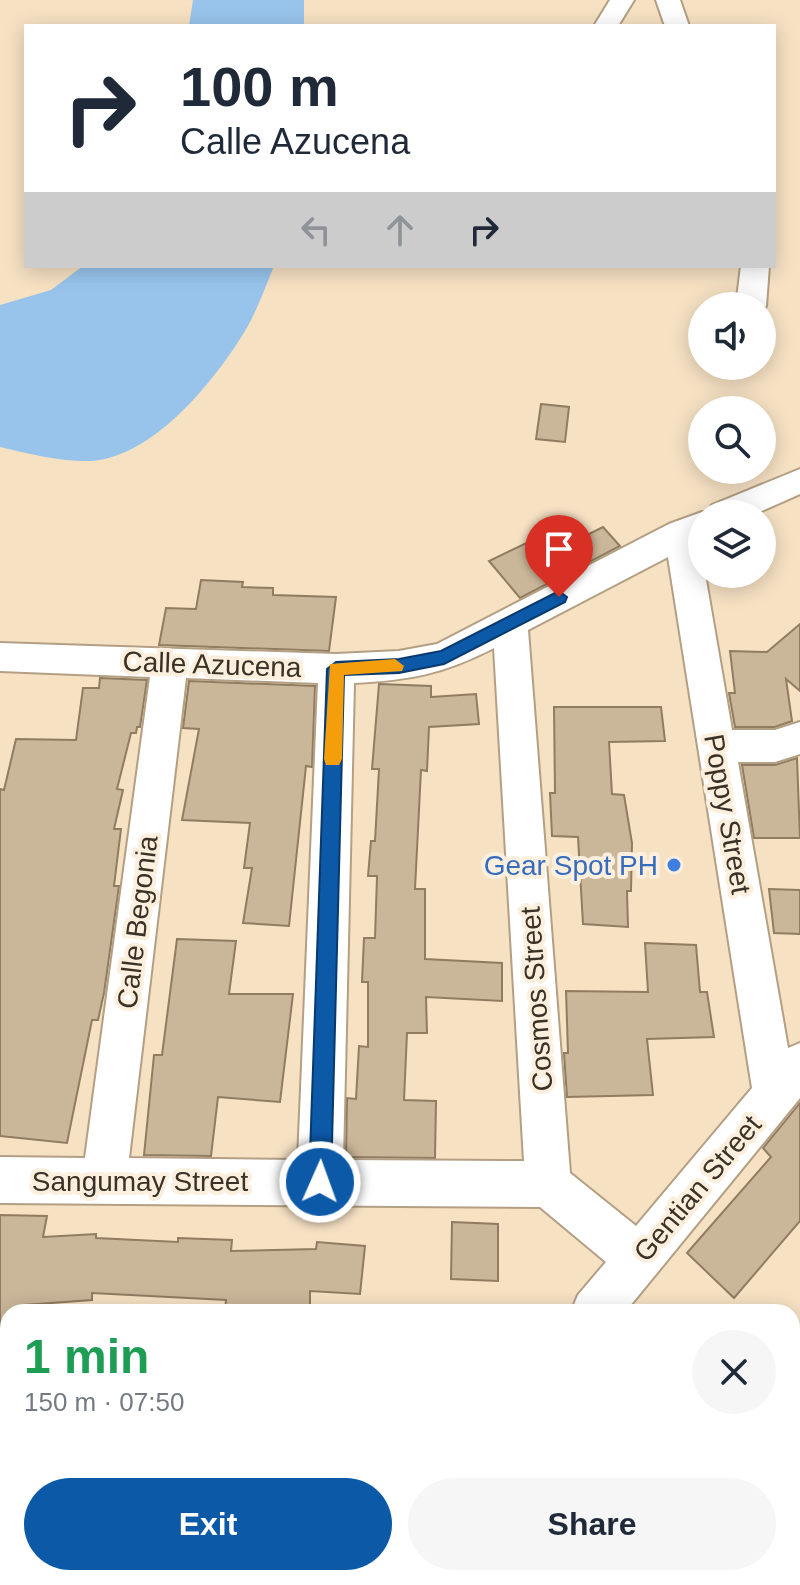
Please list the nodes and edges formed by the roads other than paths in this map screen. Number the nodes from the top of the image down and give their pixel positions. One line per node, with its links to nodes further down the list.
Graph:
1 (622, 0): 3 (street)
2 (668, 0): 4 (street)
3 (607, 24)
4 (676, 24)
5 (755, 268): 6 (street)
6 (752, 292)
7 (800, 481): 8 (street)
8 (756, 500)
9 (688, 530): 11 (street, Calle Azucena)
10 (699, 588): 16 (street, Poppy Street)
11 (510, 623): 14 (street, Calle Azucena); 21 (street, Cosmos Street)
12 (170, 663): 13 (street, Calle Azucena); 14 (street, Calle Azucena); 19 (street, Calle Begonia)
13 (2, 666)
14 (336, 669): 20 (street)
15 (800, 738): 16 (street)
16 (716, 746): 17 (street, Poppy Street)
17 (788, 1080): 22 (street, Gentian Street)
18 (0, 1180): 19 (street, Sangumay Street)
19 (104, 1182): 20 (street, Sangumay Street)
20 (320, 1182): 21 (street, Sangumay Street)
21 (548, 1184): 22 (street)
22 (638, 1258): 23 (street, Gentian Street)
23 (601, 1304)

